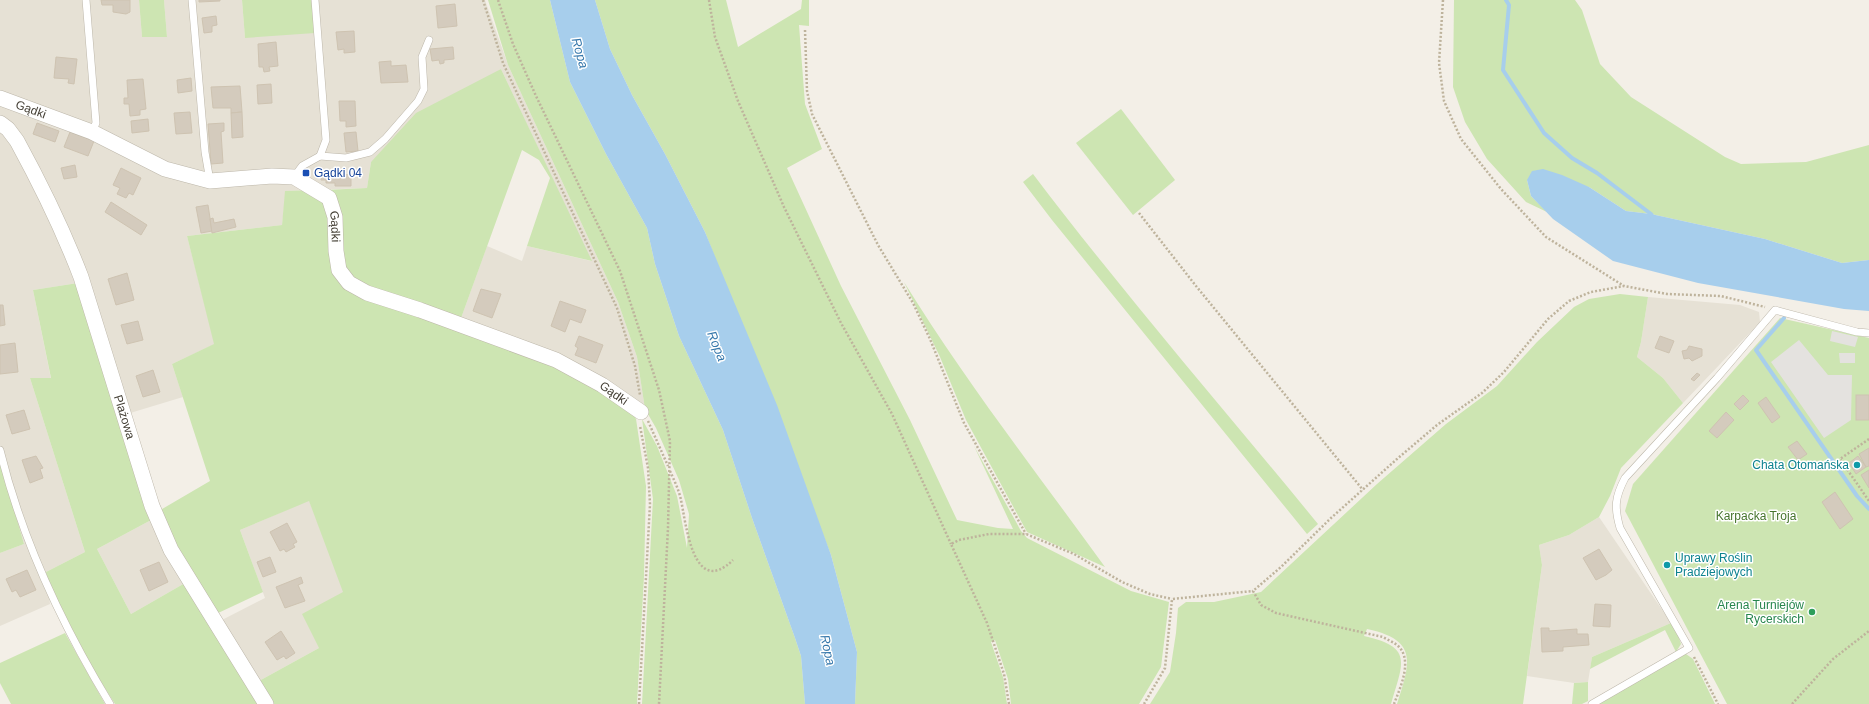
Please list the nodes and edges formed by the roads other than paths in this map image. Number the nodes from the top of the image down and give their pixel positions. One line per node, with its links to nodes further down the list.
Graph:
1 (86, 0): 7 (lane)
2 (192, 0): 10 (lane)
3 (315, 0): 8 (lane)
4 (429, 40): 8 (lane)
5 (0, 98): 7 (street, Gądki)
6 (0, 123): 15 (street, Plażowa)
7 (92, 132): 10 (street, Gądki)
8 (320, 156): 9 (lane)
9 (294, 176): 10 (street, Gądki); 12 (street, Gądki)
10 (210, 181)
11 (1869, 333): 16 (lane)
12 (641, 412)
13 (0, 450): 14 (lane)
14 (110, 704)
15 (266, 704)
16 (1592, 704)

